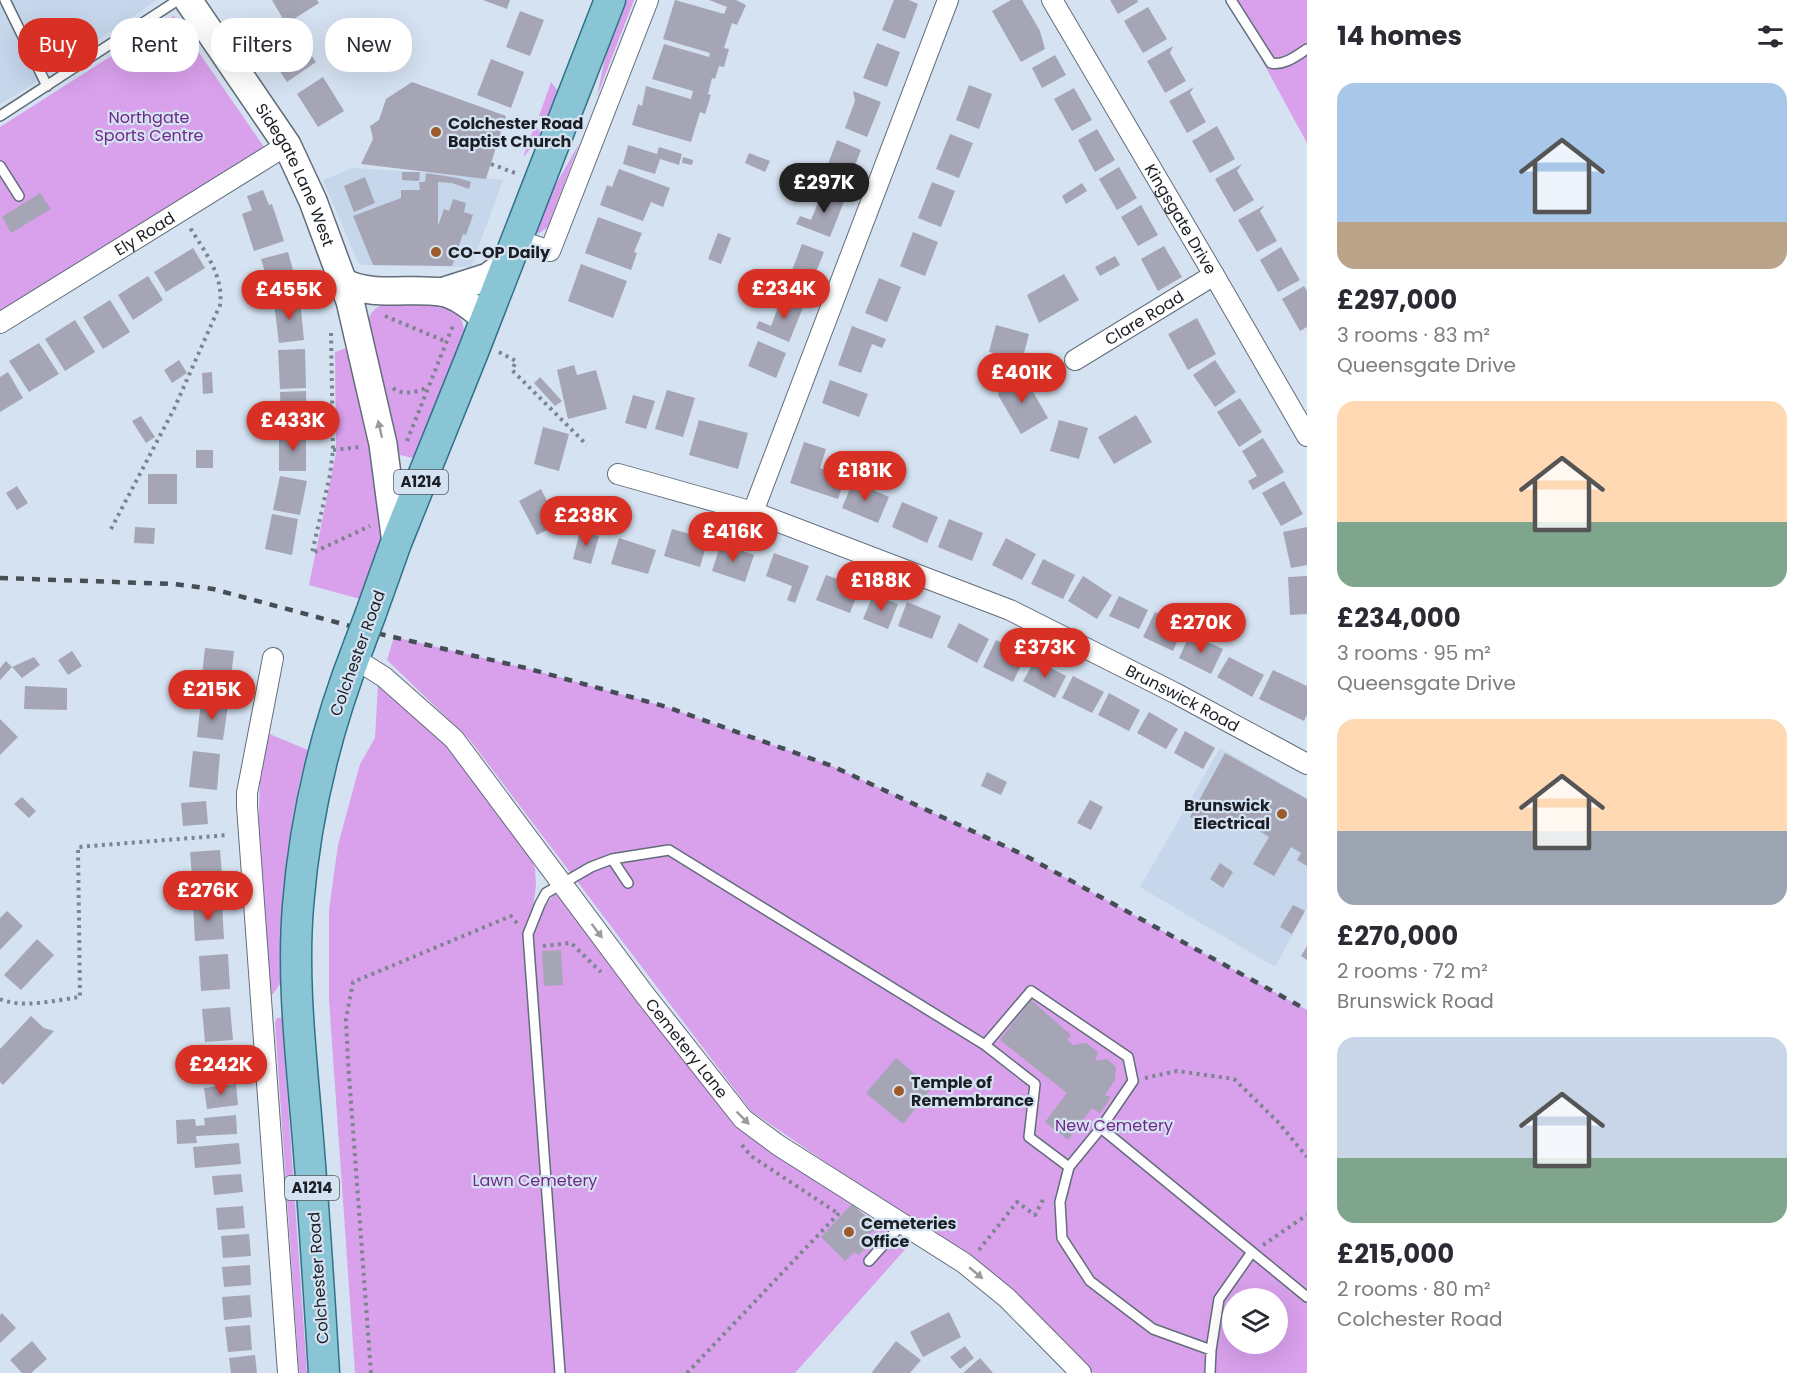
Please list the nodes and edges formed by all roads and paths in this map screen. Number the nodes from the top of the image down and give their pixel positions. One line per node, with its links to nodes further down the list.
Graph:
1 (5, 0): 10 (lane)
2 (178, 0): 10 (lane)
3 (188, 0): 12 (street, Sidegate Lane West)
4 (610, 0): 18 (main road, Colchester Road / A1214)
5 (648, 0): 18 (street)
6 (948, 0): 34 (street)
7 (1052, 0): 19 (street, Kingsgate Drive)
8 (1231, 0): 9 (lane)
9 (1307, 49)
10 (47, 86): 11 (lane)
11 (0, 116)
12 (287, 145): 17 (street, Ely Road); 20 (street, Sidegate Lane West)
13 (491, 164): 15 (path)
14 (0, 166): 16 (lane)
15 (515, 173)
16 (19, 196)
17 (180, 212): 24 (street, Ely Road); 36 (path)
18 (512, 252): 21 (street); 23 (main road, Colchester Road / A1214)
19 (1215, 275): 27 (street, Clare Road); 28 (street, Kingsgate Drive)
20 (343, 282): 21 (street); 37 (street, Sidegate Lane West, one-way to 20)
21 (441, 292): 23 (street)
22 (379, 314): 29 (path)
23 (486, 319): 37 (main road, Colchester Road / A1214)
24 (0, 323)
25 (331, 330): 32 (path)
26 (492, 348): 30 (path)
27 (1075, 360)
28 (1307, 436)
29 (406, 443)
30 (587, 445)
31 (365, 447): 32 (path)
32 (333, 450): 35 (path)
33 (618, 474): 34 (street, Brunswick Road)
34 (753, 512): 40 (street, Brunswick Road)
35 (372, 525)
36 (111, 529)
37 (396, 543): 38 (main road, Colchester Road / A1214, bridge)
38 (356, 652): 43 (street, Cemetery Lane); 47 (main road, Colchester Road / A1214)
39 (273, 658): 48 (street)
40 (1307, 764)
41 (230, 835): 46 (path)
42 (612, 859): 43 (lane); 44 (lane); 49 (lane)
43 (563, 883): 45 (lane); 56 (street, Cemetery Lane, one-way to 56)
44 (628, 883)
45 (528, 934): 64 (path); 65 (lane)
46 (0, 999)
47 (297, 1003): 48 (street); 63 (main road, Colchester Road / A1214)
48 (262, 1011): 62 (street)
49 (984, 1045): 50 (lane); 53 (lane)
50 (1133, 1081): 51 (lane); 52 (path)
51 (1101, 1128): 53 (lane); 57 (lane)
52 (1307, 1157)
53 (1065, 1165): 58 (path); 61 (lane)
54 (847, 1207): 66 (path)
55 (1307, 1215): 57 (path)
56 (902, 1224): 59 (lane); 67 (street, Cemetery Lane, one-way to 67)
57 (1252, 1252): 60 (lane); 61 (lane)
58 (972, 1258)
59 (869, 1261)
60 (1307, 1297)
61 (1211, 1350): 68 (lane)
62 (288, 1373)
63 (324, 1373)
64 (371, 1373)
65 (560, 1373)
66 (687, 1373)
67 (1081, 1373)
68 (1210, 1373)

